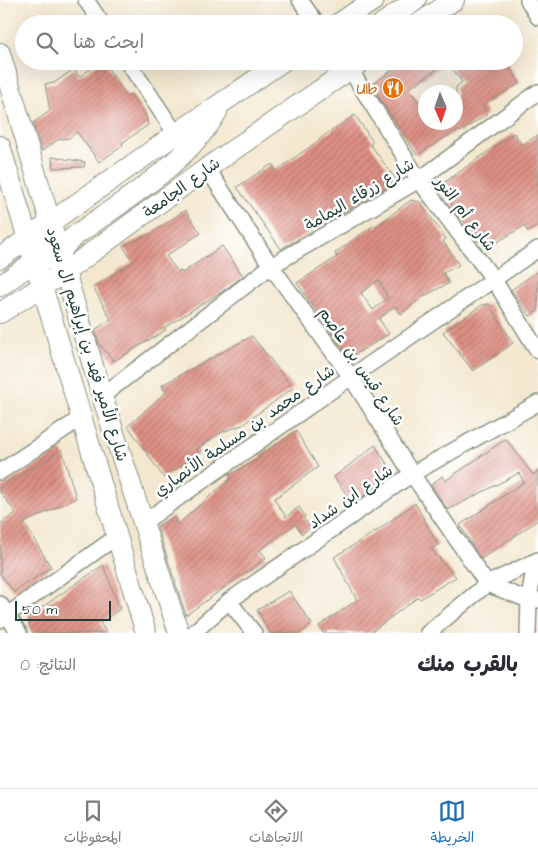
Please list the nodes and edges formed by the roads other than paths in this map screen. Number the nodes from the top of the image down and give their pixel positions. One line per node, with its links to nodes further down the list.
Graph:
1 (86, 0): 7 (street)
2 (300, 0): 8 (street)
3 (374, 0): 9 (main road)
4 (416, 0): 10 (main road)
5 (454, 0): 11 (main road)
6 (528, 0): 12 (street)
7 (96, 15)
8 (311, 15)
9 (352, 15)
10 (395, 15)
11 (432, 15)
12 (538, 17)
13 (0, 53): 24 (main road, شارع الأمير فهد بن إبراهيم ال سعود)
14 (133, 70): 20 (street)
15 (270, 70): 19 (main road)
16 (345, 70): 22 (main road, شارع الجامعة)
17 (359, 70): 23 (street, شارع أم النور)
18 (538, 92): 23 (street, شارع زرقاء اليمامة)
19 (224, 102): 20 (main road); 27 (main road)
20 (176, 134): 24 (main road)
21 (0, 146): 25 (main road, شارع الأمير فهد بن إبراهيم ال سعود)
22 (207, 168): 30 (street, شارع قيس بن عاصم); 31 (main road, شارع الجامعة)
23 (419, 180): 30 (street, شارع زرقاء اليمامة); 32 (street, شارع أم النور)
24 (50, 224): 25 (main road); 27 (main road, شارع الأمير فهد بن إبراهيم ال سعود); 29 (main road)
25 (28, 238): 28 (main road); 29 (main road, شارع الأمير فهد بن إبراهيم ال سعود)
26 (538, 249): 32 (street, شارع محمد بن مسلمة الأنصاري)
27 (59, 252): 31 (main road, شارع الأمير فهد بن إبراهيم ال سعود); 34 (main road)
28 (0, 258)
29 (35, 258): 33 (main road); 34 (main road, شارع الأمير فهد بن إبراهيم ال سعود)
30 (271, 266): 37 (street, شارع قيس بن عاصم); 38 (street, شارع زرقاء اليمامة)
31 (65, 272): 34 (main road, شارع الجامعة); 38 (main road, شارع الأمير فهد بن إبراهيم ال سعود)
32 (494, 280): 36 (street, شارع أم النور); 37 (street, شارع محمد بن مسلمة الأنصاري)
33 (0, 286)
34 (42, 286): 35 (main road, شارع الجامعة); 40 (main road, شارع الأمير فهد بن إبراهيم ال سعود)
35 (0, 313)
36 (538, 351)
37 (351, 377): 42 (street, شارع قيس بن عاصم); 43 (street, شارع محمد بن مسلمة الأنصاري)
38 (102, 396): 43 (main road, شارع الأمير فهد بن إبراهيم ال سعود)
39 (538, 402): 42 (street, شارع ابن شداد)
40 (81, 418): 41 (street); 44 (main road, شارع الأمير فهد بن إبراهيم ال سعود)
41 (0, 472)
42 (412, 474): 46 (street, شارع قيس بن عاصم); 48 (street, شارع ابن شداد)
43 (144, 522): 52 (main road, شارع الأمير فهد بن إبراهيم ال سعود)
44 (116, 538): 49 (street); 51 (main road, شارع الأمير فهد بن إبراهيم ال سعود)
45 (536, 561): 46 (street); 47 (street)
46 (487, 584): 47 (street); 55 (street)
47 (533, 599): 56 (street)
48 (229, 601): 53 (street, شارع ابن شداد); 54 (street)
49 (2, 613): 50 (street)
50 (19, 633)
51 (146, 633)
52 (180, 633)
53 (193, 633)
54 (254, 633)
55 (428, 633)
56 (528, 633)

